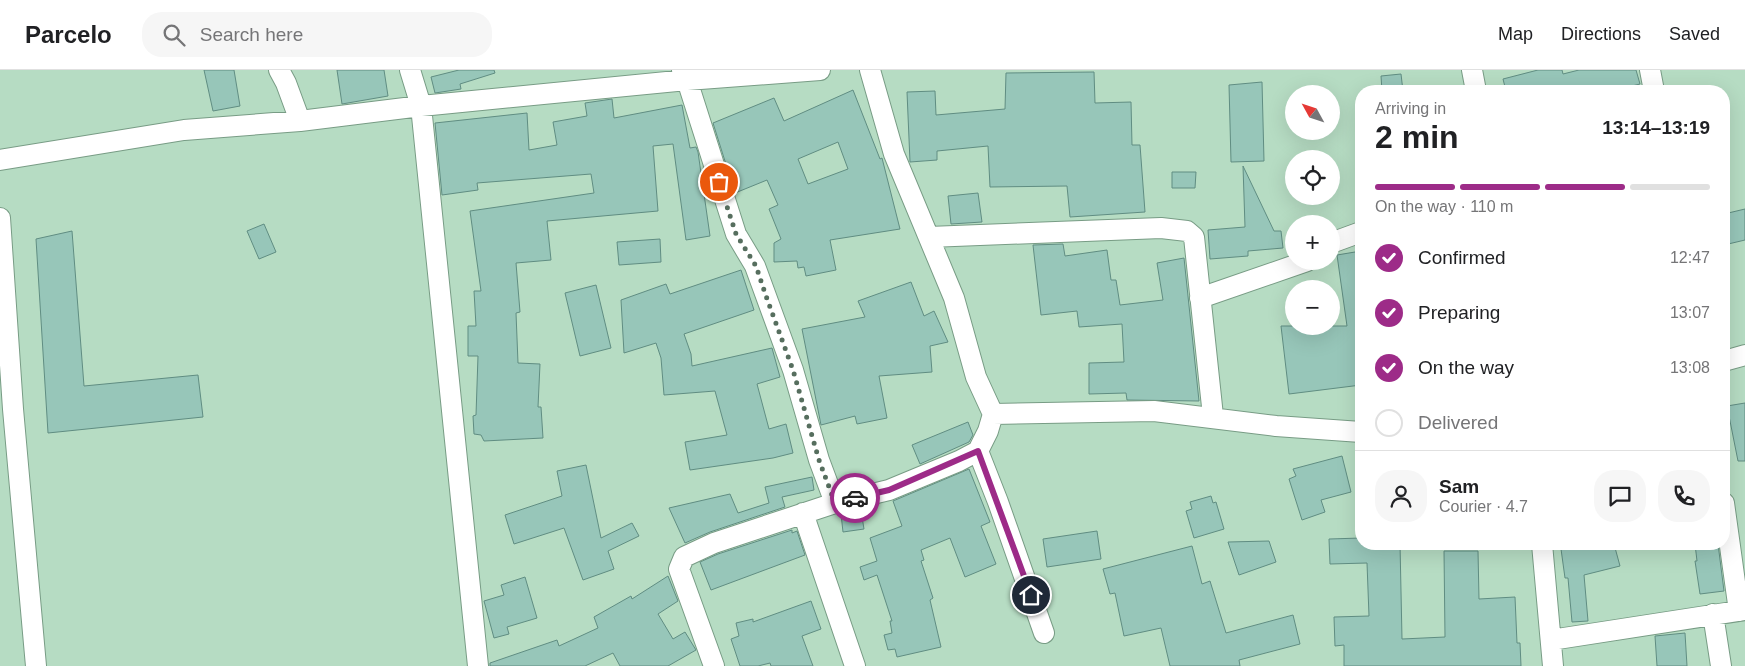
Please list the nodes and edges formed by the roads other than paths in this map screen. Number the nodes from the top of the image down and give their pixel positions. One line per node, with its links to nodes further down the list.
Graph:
1 (279, 70): 11 (street)
2 (410, 70): 10 (street)
3 (820, 70): 7 (street)
4 (870, 70): 15 (street)
5 (1472, 70): 8 (street)
6 (1650, 70): 9 (street)
7 (684, 75): 10 (street); 25 (street)
8 (1475, 85)
9 (1653, 85)
10 (421, 106): 11 (street); 34 (street)
11 (300, 121): 12 (street)
12 (0, 160)
13 (0, 218): 33 (street)
14 (1355, 234): 16 (street)
15 (929, 237): 18 (street); 21 (street)
16 (1340, 240)
17 (1285, 268): 18 (street)
18 (1200, 298): 22 (street)
19 (1745, 355): 20 (street)
20 (1730, 359)
21 (993, 414): 22 (street); 24 (street)
22 (1213, 416): 23 (street)
23 (1355, 432)
24 (978, 451): 25 (street); 31 (street)
25 (835, 503): 26 (street)
26 (803, 514): 35 (street); 36 (street)
27 (1730, 539): 29 (street)
28 (1543, 550): 32 (street)
29 (1742, 611): 30 (street)
30 (1713, 614): 32 (street); 38 (street)
31 (1044, 632)
32 (1551, 640): 37 (street)
33 (36, 666)
34 (478, 666)
35 (714, 666)
36 (855, 666)
37 (1553, 666)
38 (1720, 666)

